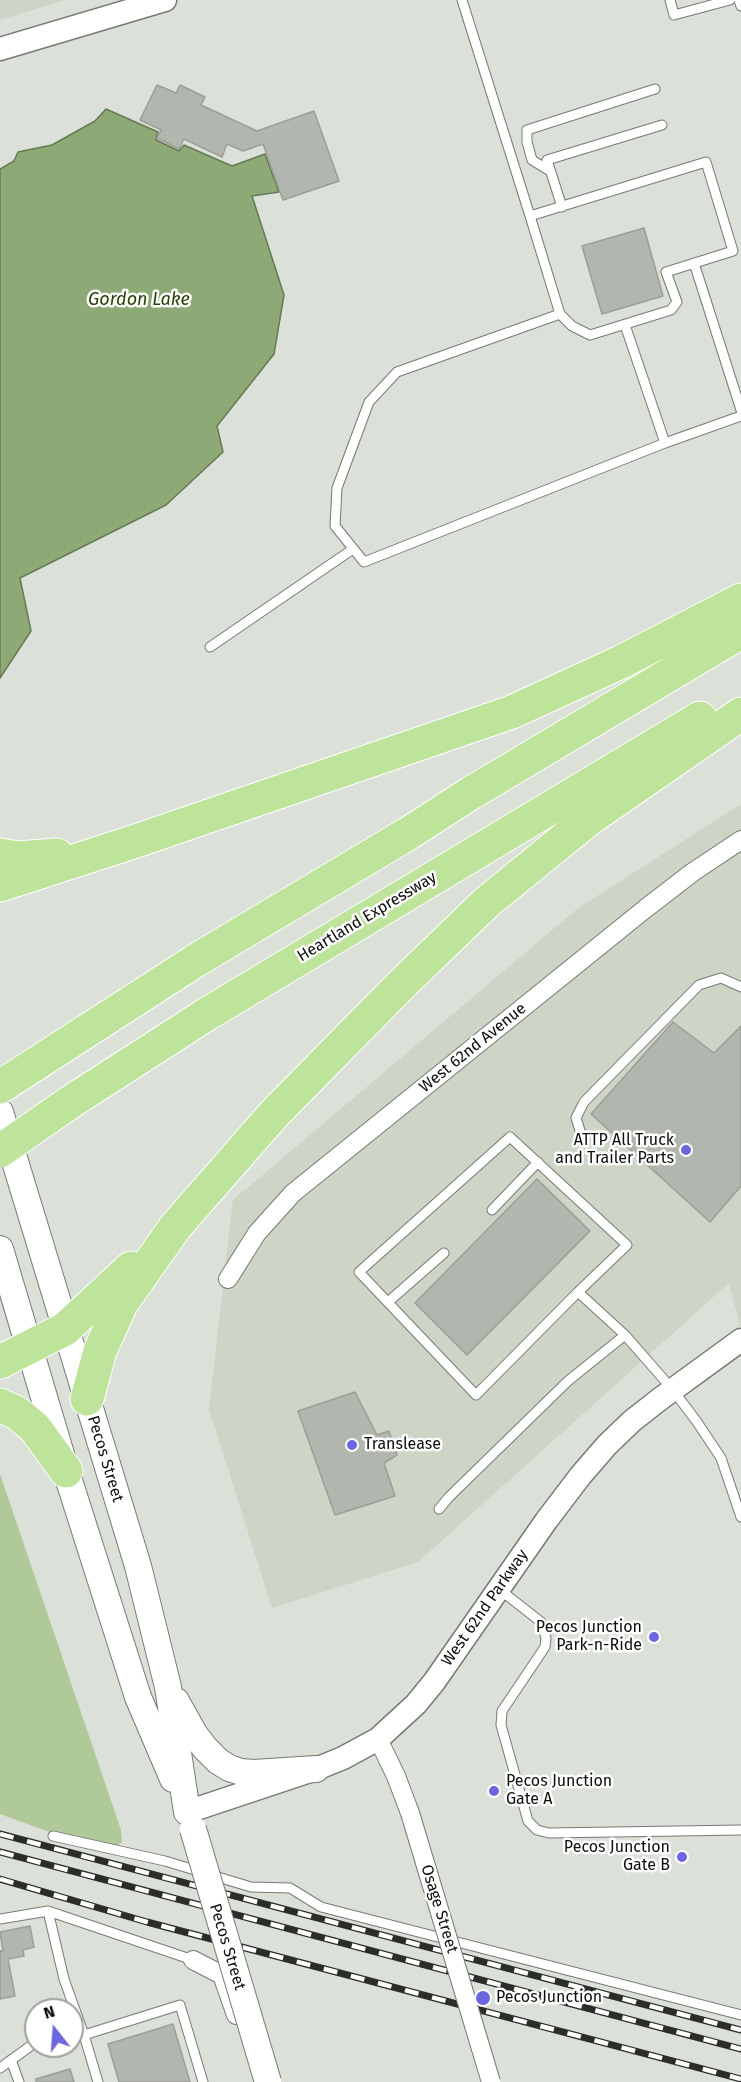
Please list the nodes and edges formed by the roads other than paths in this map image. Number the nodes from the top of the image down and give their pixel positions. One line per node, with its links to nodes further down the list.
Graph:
1 (165, 0): 7 (street)
2 (462, 0): 12 (lane)
3 (670, 0): 4 (lane)
4 (730, 0)
5 (739, 0): 6 (lane)
6 (741, 6)
7 (0, 49)
8 (655, 89): 10 (lane)
9 (662, 125): 10 (lane)
10 (550, 171): 11 (lane)
11 (562, 207): 12 (lane); 13 (lane)
12 (530, 216): 14 (lane)
13 (694, 263): 15 (lane); 16 (lane)
14 (560, 314): 15 (lane); 19 (lane)
15 (625, 325): 18 (lane)
16 (741, 410)
17 (741, 416): 18 (lane)
18 (665, 443): 19 (lane)
19 (354, 549): 22 (lane)
20 (741, 600): 26 (highway)
21 (741, 632): 30 (highway)
22 (210, 647)
23 (741, 693): 33 (highway, Heartland Expressway, bridge)
24 (741, 714): 36 (highway)
25 (741, 840): 39 (street, West 62nd Avenue)
26 (136, 841): 27 (highway); 28 (highway)
27 (0, 855)
28 (0, 885)
29 (741, 987): 32 (lane)
30 (0, 1087)
31 (0, 1112): 42 (main road, Pecos Street)
32 (583, 1140)
33 (0, 1151)
34 (538, 1162): 35 (lane); 40 (lane); 41 (lane)
35 (492, 1210)
36 (176, 1226): 42 (highway); 48 (highway)
37 (0, 1249): 45 (main road, Pecos Street)
38 (444, 1253): 41 (lane)
39 (228, 1279)
40 (578, 1292): 41 (lane); 43 (lane)
41 (388, 1302)
42 (65, 1329): 45 (highway); 48 (main road, Pecos Street)
43 (625, 1335): 47 (lane); 51 (lane)
44 (741, 1340): 47 (street, West 62nd Parkway)
45 (29, 1348): 46 (highway); 50 (main road, Pecos Street)
46 (0, 1362)
47 (673, 1390): 52 (lane); 53 (street, West 62nd Parkway)
48 (87, 1399): 54 (main road, Pecos Street)
49 (0, 1405): 50 (highway)
50 (66, 1471): 57 (main road, Pecos Street)
51 (439, 1509)
52 (741, 1516)
53 (499, 1589): 55 (street, West 62nd Parkway); 58 (lane)
54 (168, 1687): 56 (main road); 57 (main road, Pecos Street)
55 (378, 1739): 56 (street, West 62nd Parkway); 74 (street, Osage Street, bridge)
56 (316, 1769): 57 (street, West 62nd Parkway)
57 (190, 1820): 73 (main road, Pecos Street, bridge)
58 (741, 1830)
59 (53, 1836): 64 (lane)
60 (48, 1911): 61 (lane); 62 (lane); 63 (lane)
61 (0, 1919)
62 (194, 1960): 72 (street)
63 (69, 1998)
64 (741, 2015)
65 (84, 2035): 70 (lane); 71 (lane)
66 (24, 2051): 67 (lane)
67 (10, 2061): 68 (lane); 69 (lane)
68 (0, 2068)
69 (18, 2082)
70 (98, 2082)
71 (203, 2082)
72 (259, 2082)
73 (268, 2082)
74 (491, 2082)

